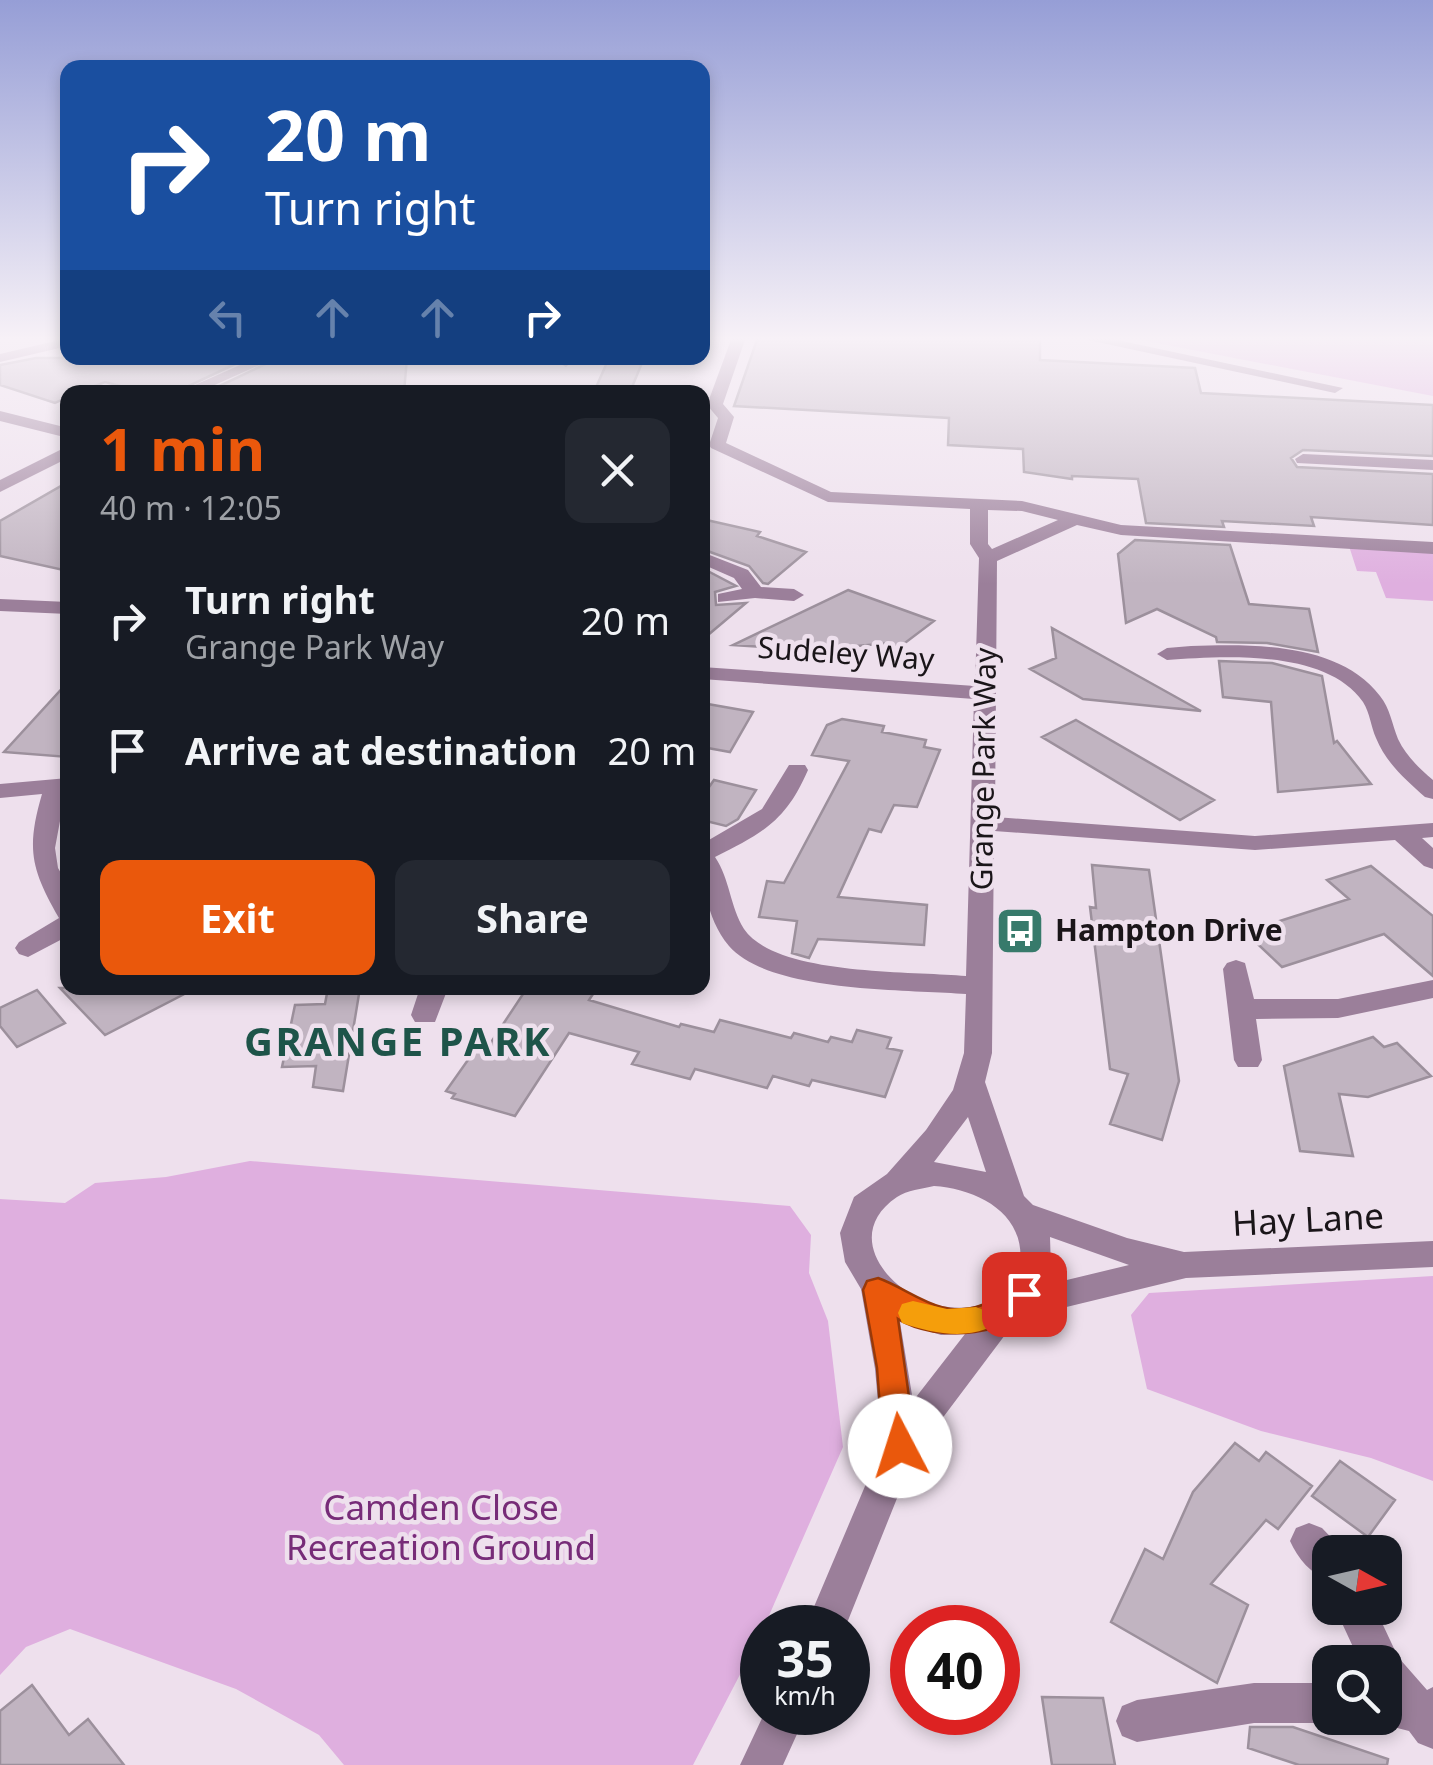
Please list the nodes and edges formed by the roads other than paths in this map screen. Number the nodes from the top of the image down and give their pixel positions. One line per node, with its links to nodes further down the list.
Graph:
1 (13, 419): 3 (street)
2 (725, 419): 8 (street)
3 (60, 431)
4 (60, 455): 7 (street)
5 (1304, 459): 6 (street)
6 (1433, 466)
7 (0, 488)
8 (979, 506): 9 (street); 12 (street, Grange Park Way)
9 (1073, 520): 10 (street); 12 (street)
10 (1433, 548)
11 (710, 560): 13 (street)
12 (988, 566): 20 (street, Grange Park Way)
13 (755, 592): 14 (street); 15 (street)
14 (794, 596)
15 (725, 598)
16 (0, 604): 17 (street)
17 (60, 608)
18 (1167, 654): 25 (street)
19 (710, 675): 20 (street, Sudeley Way)
20 (985, 694): 26 (street, Grange Park Way)
21 (798, 770): 29 (street)
22 (60, 785): 23 (street)
23 (0, 791)
24 (60, 791): 32 (street)
25 (1433, 792)
26 (983, 823): 28 (street); 36 (street, Grange Park Way)
27 (1433, 830): 28 (street)
28 (1404, 834): 30 (street)
29 (710, 851)
30 (1433, 861)
31 (710, 867): 36 (street)
32 (60, 896)
33 (60, 929): 34 (street)
34 (28, 948)
35 (1236, 968): 39 (street)
36 (980, 986): 42 (street, Grange Park Way)
37 (1433, 989): 39 (street)
38 (432, 995): 40 (street)
39 (1241, 1008): 41 (street)
40 (425, 1015)
41 (1248, 1060)
42 (972, 1085): 43 (street, Grange Park Way); 44 (street, Grange Park Way)
43 (899, 1181): 44 (street); 47 (street, Grange Park Way)
44 (1016, 1207): 46 (street, Hay Lane); 48 (street, Grange Park Way)
45 (1433, 1254): 46 (street, Hay Lane)
46 (1186, 1265): 48 (street, Hay Lane)
47 (878, 1290): 48 (street); 49 (street, Grange Park Way)
48 (1005, 1309): 49 (street, Grange Park Way)
49 (900, 1446): 50 (street, Grange Park Way)
50 (835, 1605)
51 (1402, 1694): 53 (street)
52 (1312, 1703): 54 (street)
53 (1418, 1714)
54 (1137, 1721)
55 (776, 1735): 56 (street)
56 (762, 1765)

